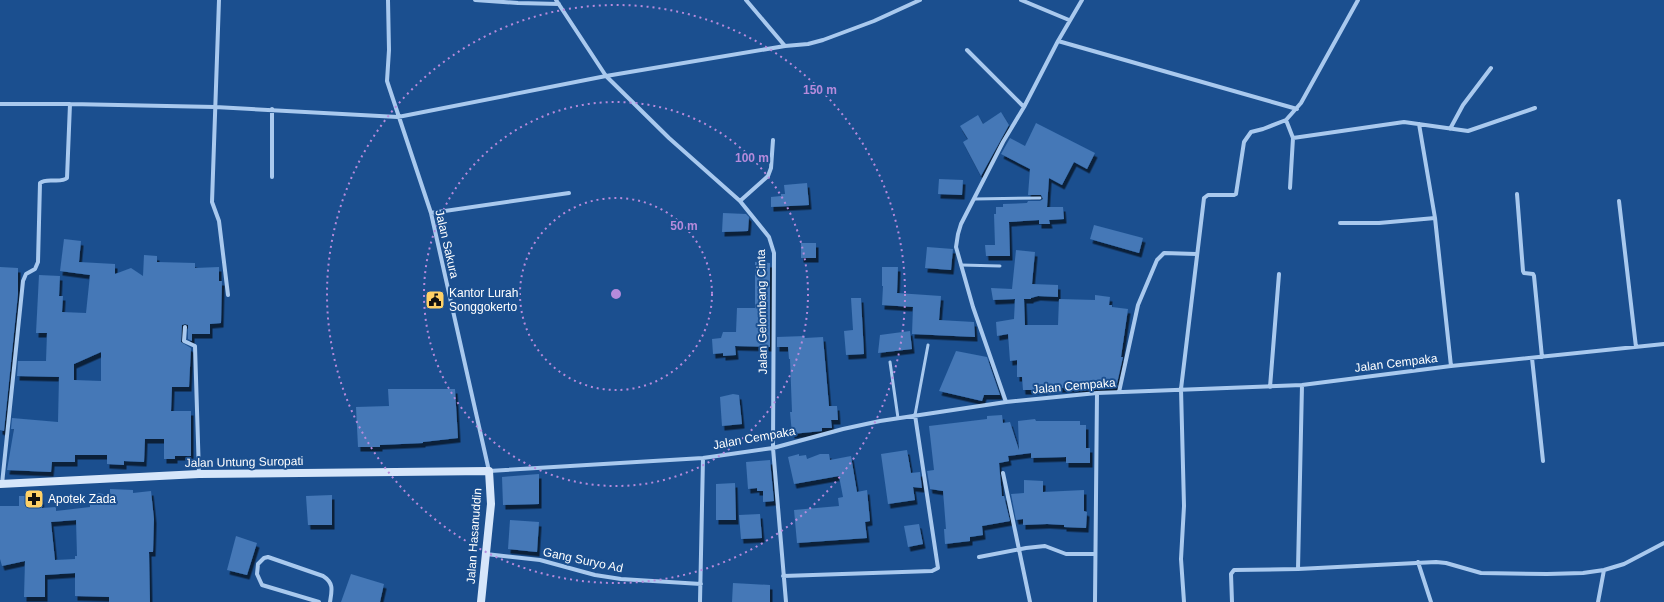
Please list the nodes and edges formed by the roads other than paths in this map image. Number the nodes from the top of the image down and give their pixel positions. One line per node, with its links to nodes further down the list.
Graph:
1 (219, 0): 19 (street)
2 (388, 0): 24 (street, Jalan Sakura)
3 (475, 0): 10 (street)
4 (556, 0): 10 (street, Jalan Gelombang Cinta)
5 (746, 0): 13 (street)
6 (920, 0): 13 (street)
7 (1021, 0): 11 (street)
8 (1082, 0): 11 (street)
9 (1358, 0): 23 (street)
10 (559, 4): 16 (street, Jalan Gelombang Cinta)
11 (1069, 20): 12 (street)
12 (1058, 40): 20 (street); 23 (street)
13 (786, 46): 16 (street)
14 (967, 50): 20 (street)
15 (1491, 68): 27 (street)
16 (606, 76): 24 (street); 36 (street, Jalan Gelombang Cinta)
17 (0, 104): 18 (street)
18 (70, 104): 19 (street); 68 (street)
19 (216, 107): 22 (street); 45 (street)
20 (1024, 107): 35 (street)
21 (1535, 108): 27 (street)
22 (272, 109): 24 (street); 30 (street)
23 (1297, 109): 25 (street)
24 (398, 117): 38 (street, Jalan Sakura)
25 (1286, 120): 28 (street); 41 (street)
26 (1419, 124): 27 (street); 28 (street); 39 (street)
27 (1450, 129)
28 (1293, 138): 31 (street)
29 (773, 140): 36 (street)
30 (272, 177)
31 (1290, 188)
32 (569, 194): 38 (street)
33 (1517, 194): 50 (street)
34 (1040, 198): 35 (lane)
35 (974, 199): 42 (street)
36 (740, 201): 62 (street, Jalan Gelombang Cinta)
37 (1619, 201): 49 (street)
38 (430, 213): 65 (street, Jalan Sakura)
39 (1435, 218): 40 (street); 53 (street)
40 (1340, 223)
41 (1196, 254): 56 (street); 57 (street)
42 (961, 265): 43 (lane); 59 (street)
43 (1000, 266)
44 (1279, 274): 55 (street)
45 (228, 295)
46 (185, 327): 67 (street)
47 (1664, 344): 49 (street, Jalan Cempaka)
48 (928, 345): 60 (lane)
49 (1636, 347): 50 (street, Jalan Cempaka)
50 (1542, 357): 51 (street, Jalan Cempaka)
51 (1532, 358): 53 (street, Jalan Cempaka); 64 (street)
52 (890, 362): 61 (lane)
53 (1451, 366): 54 (street, Jalan Cempaka)
54 (1302, 385): 55 (street, Jalan Cempaka); 75 (street)
55 (1270, 387): 56 (street, Jalan Cempaka)
56 (1181, 389): 57 (street, Jalan Cempaka); 86 (street)
57 (1119, 392): 58 (street, Jalan Cempaka)
58 (1097, 393): 59 (street, Jalan Cempaka); 72 (street)
59 (1006, 402): 60 (street, Jalan Cempaka)
60 (915, 415): 61 (street, Jalan Cempaka); 77 (street)
61 (898, 418): 62 (street, Jalan Cempaka)
62 (773, 448): 63 (street, Jalan Cempaka); 77 (street, Jalan Gelombang Cinta)
63 (703, 458): 65 (street, Jalan Cempaka); 78 (street)
64 (1543, 461)
65 (489, 471): 67 (main road, Jalan Untung Suropati); 71 (main road, Jalan Hasanuddin)
66 (1003, 473): 70 (street)
67 (199, 474): 68 (main road, Jalan Untung Suropati)
68 (1, 484)
69 (1664, 543): 76 (street)
70 (1019, 549): 72 (street); 73 (street); 84 (street)
71 (485, 554): 78 (street, Gang Suryo Ad); 81 (main road, Jalan Hasanuddin)
72 (1094, 554): 85 (street)
73 (979, 557)
74 (1418, 562): 75 (street); 76 (street); 88 (street)
75 (1298, 569): 87 (street)
76 (1604, 570): 89 (street)
77 (783, 576): 83 (street, Jalan Gelombang Cinta)
78 (701, 584): 82 (street)
79 (319, 602): 80 (street)
80 (330, 602)
81 (481, 602)
82 (700, 602)
83 (786, 602)
84 (1030, 602)
85 (1095, 602)
86 (1184, 602)
87 (1232, 602)
88 (1430, 602)
89 (1598, 602)

